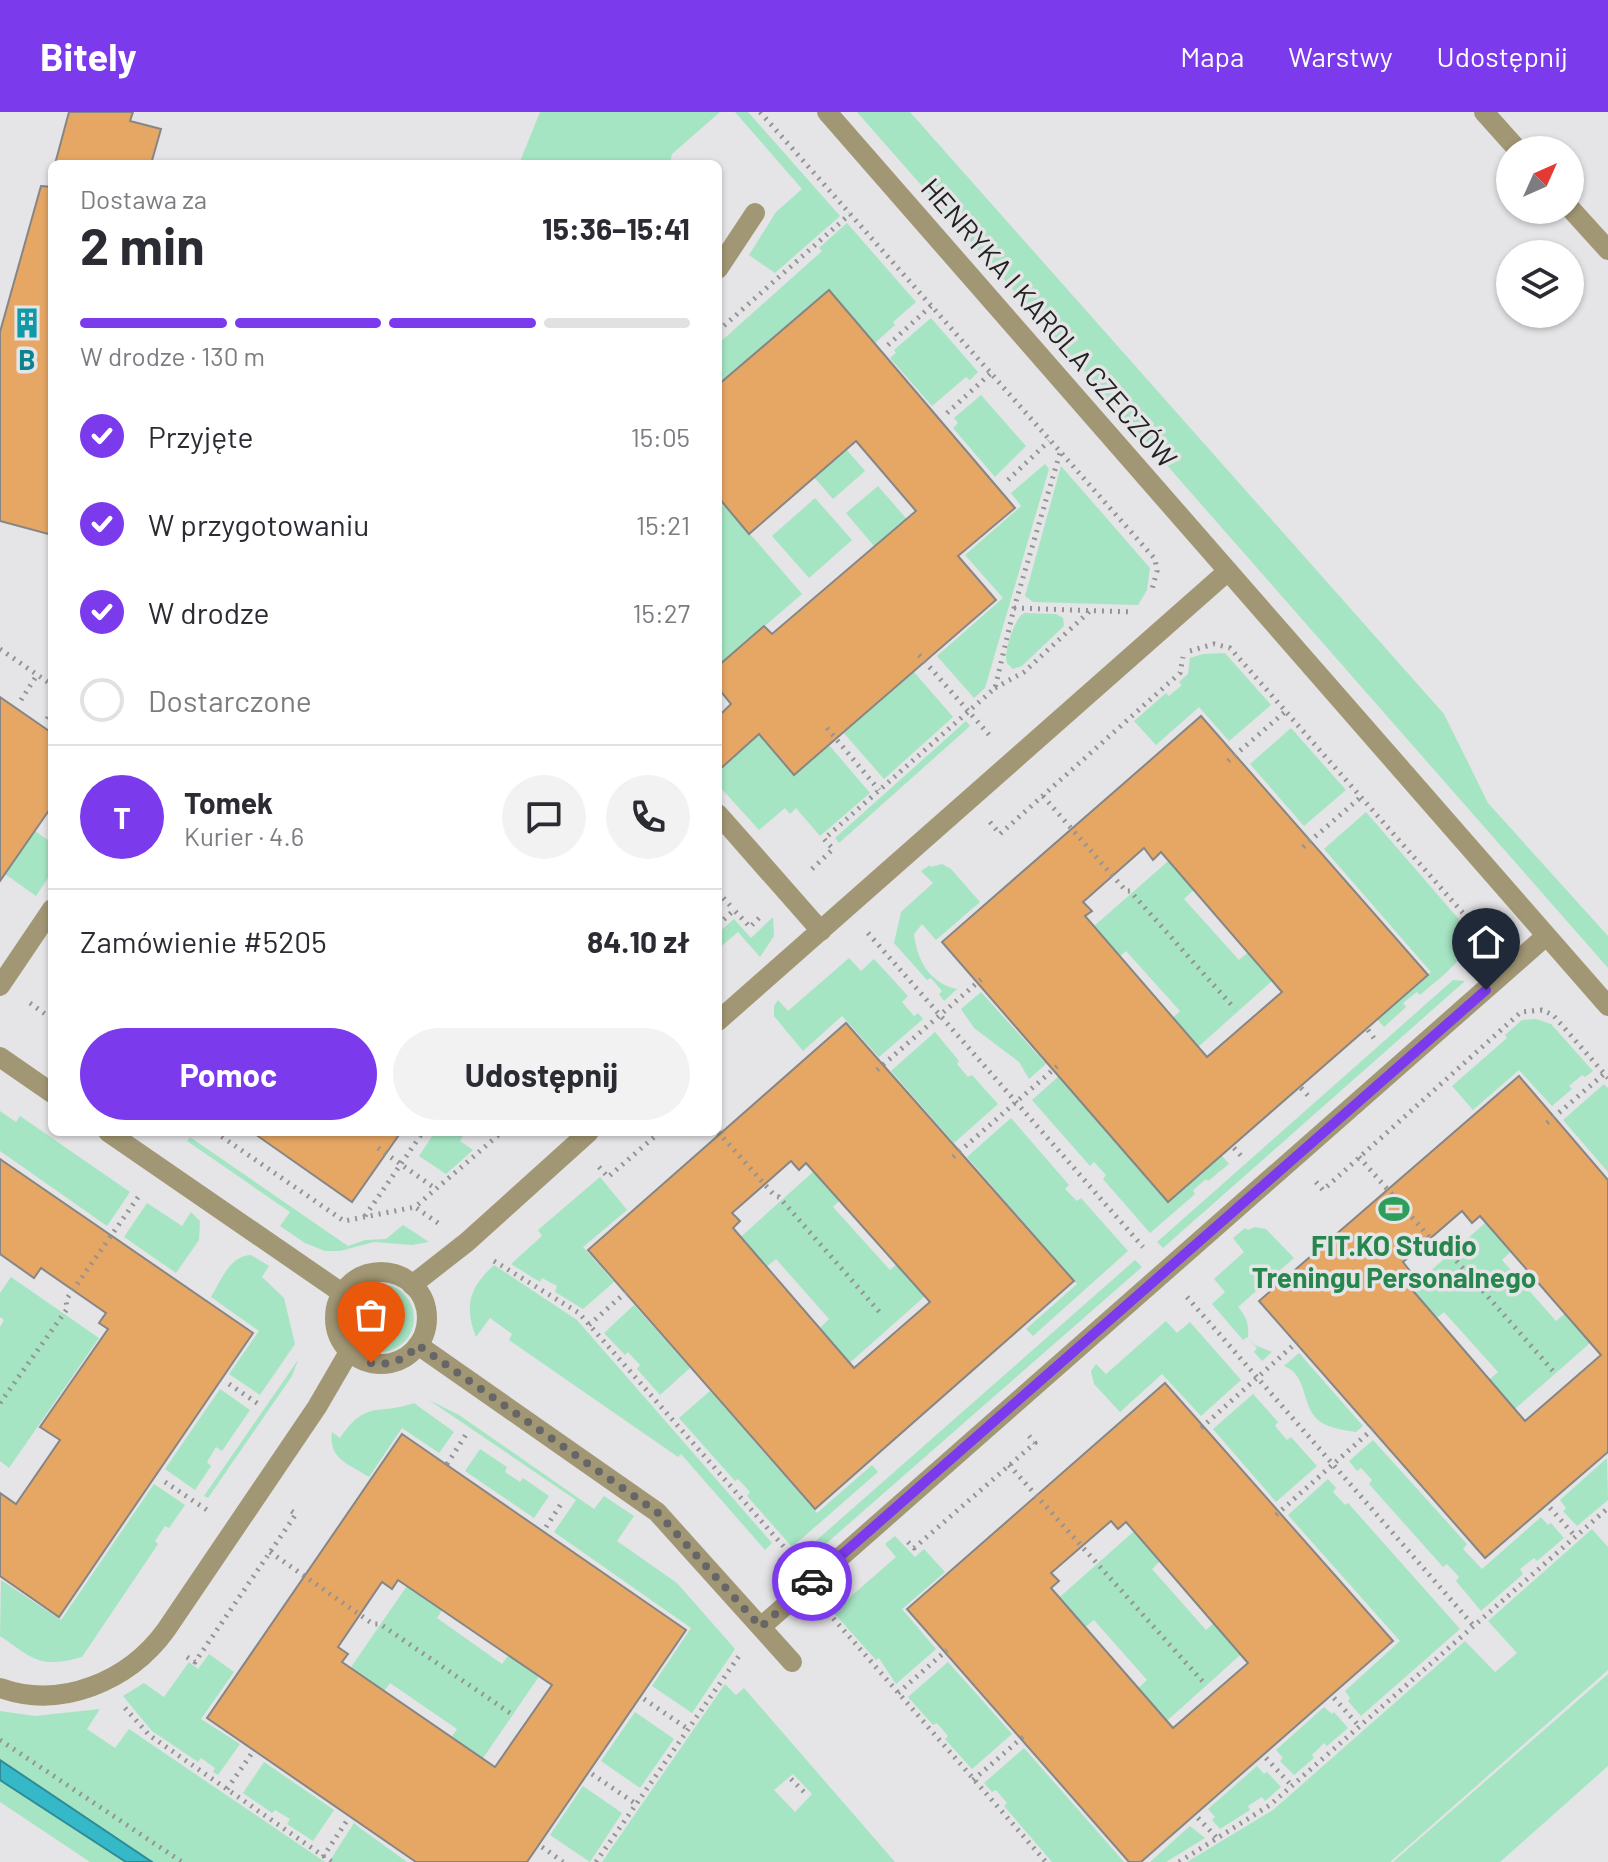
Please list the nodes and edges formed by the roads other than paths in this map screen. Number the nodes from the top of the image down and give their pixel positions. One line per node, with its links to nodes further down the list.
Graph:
1 (827, 112): 8 (street, HENRYKA I KAROLA CZECZÓW)
2 (1484, 112): 3 (street)
3 (1505, 136)
4 (755, 213): 7 (street)
5 (1584, 223): 6 (street)
6 (1608, 250)
7 (722, 263)
8 (1228, 571): 11 (street); 12 (street, HENRYKA I KAROLA CZECZÓW)
9 (722, 819): 11 (street)
10 (48, 915): 13 (street)
11 (821, 931): 15 (street)
12 (1546, 936): 14 (street, HENRYKA I KAROLA CZECZÓW); 24 (street)
13 (0, 986)
14 (1608, 1006)
15 (722, 1018)
16 (0, 1057): 17 (street)
17 (48, 1090)
18 (114, 1136): 21 (street)
19 (583, 1137): 20 (street)
20 (412, 1285): 21 (street); 22 (street)
21 (342, 1293): 23 (street)
22 (418, 1345): 23 (street); 24 (street)
23 (349, 1352): 26 (street)
24 (761, 1627): 25 (street)
25 (792, 1662)
26 (0, 1688)

